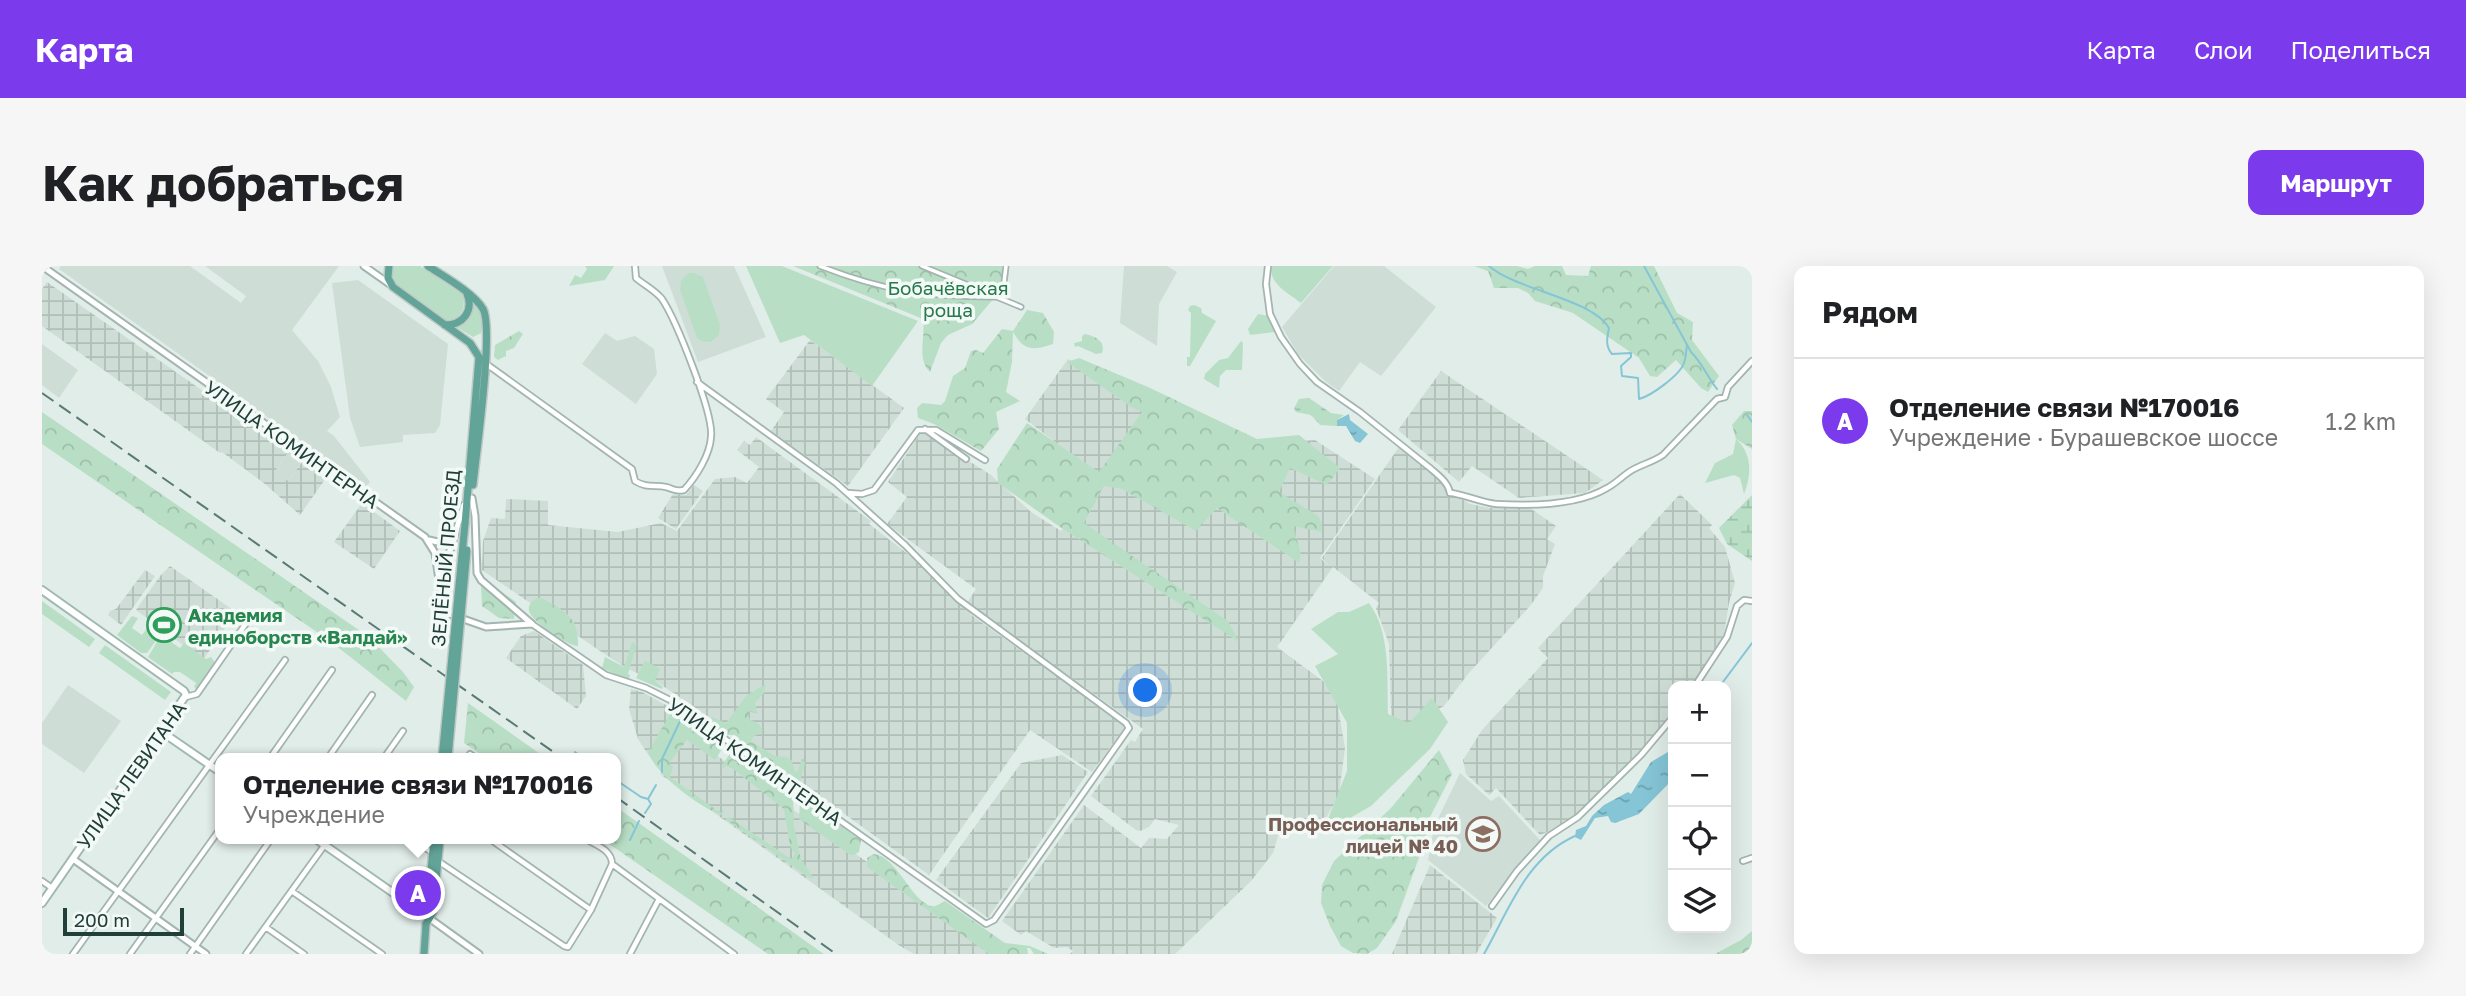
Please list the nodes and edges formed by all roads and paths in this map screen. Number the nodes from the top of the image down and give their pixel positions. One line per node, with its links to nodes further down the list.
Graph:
1 (42, 266): 11 (street, УЛИЦА КОМИНТЕРНА)
2 (56, 266): 11 (street)
3 (388, 266): 10 (street); 12 (main road)
4 (428, 266): 13 (main road)
5 (635, 266): 22 (street)
6 (820, 266): 14 (street)
7 (922, 266): 14 (street)
8 (1006, 266): 15 (street)
9 (1268, 266): 20 (street)
10 (365, 267): 12 (street)
11 (51, 272): 29 (street, УЛИЦА КОМИНТЕРНА)
12 (393, 287): 17 (main road)
13 (467, 293): 17 (main road); 18 (main road)
14 (995, 297): 15 (street)
15 (1002, 299): 16 (street)
16 (1021, 307)
17 (445, 325): 19 (main road)
18 (486, 331): 19 (main road); 21 (main road, ЗЕЛЁНЫЙ ПРОЕЗД)
19 (465, 340): 21 (main road)
20 (1752, 360)
21 (482, 362): 22 (street); 27 (main road, ЗЕЛЁНЫЙ ПРОЕЗД)
22 (698, 382): 26 (street)
23 (924, 429): 24 (street); 25 (street); 26 (street)
24 (966, 458)
25 (985, 460)
26 (848, 493): 36 (street, УЛИЦА КОМИНТЕРНА)
27 (469, 498): 28 (main road, ЗЕЛЁНЫЙ ПРОЕЗД); 30 (street); 34 (street)
28 (467, 524): 50 (main road, ЗЕЛЁНЫЙ ПРОЕЗД, bridge); 51 (main road, ЗЕЛЁНЫЙ ПРОЕЗД, bridge)
29 (425, 537): 30 (street); 31 (street)
30 (453, 538): 31 (street)
31 (439, 584): 37 (street)
32 (42, 590): 42 (main road)
33 (1752, 601): 40 (street)
34 (518, 612): 36 (street); 37 (street)
35 (249, 619): 42 (street, УЛИЦА ЛЕВИТАНА)
36 (532, 624): 37 (street)
37 (510, 626)
38 (285, 660): 46 (street)
39 (332, 670): 47 (street)
40 (1699, 681)
41 (372, 695): 48 (street)
42 (186, 696): 45 (main road, УЛИЦА ЛЕВИТАНА)
43 (1668, 723): 76 (street)
44 (403, 731): 49 (street)
45 (162, 732): 53 (main road); 66 (main road, УЛИЦА ЛЕВИТАНА)
46 (218, 753)
47 (274, 753)
48 (331, 753)
49 (388, 753)
50 (443, 753)
51 (448, 753)
52 (215, 757): 53 (street)
53 (209, 765): 54 (main road); 72 (street)
54 (215, 769)
55 (215, 836): 78 (street)
56 (267, 844): 81 (street)
57 (326, 844): 73 (street)
58 (330, 844): 79 (main road)
59 (420, 844): 64 (street)
60 (434, 844): 64 (main road)
61 (440, 844): 67 (main road)
62 (497, 844): 77 (street)
63 (594, 844): 69 (street)
64 (433, 853): 79 (main road)
65 (1752, 858): 68 (street)
66 (73, 859): 71 (main road, УЛИЦА ЛЕВИТАНА); 72 (street)
67 (438, 861): 77 (street); 79 (main road)
68 (1743, 861)
69 (611, 864): 74 (street); 77 (street)
70 (42, 881): 71 (street)
71 (52, 888): 75 (main road, УЛИЦА ЛЕВИТАНА)
72 (118, 891): 78 (street); 82 (street)
73 (293, 892): 80 (street); 88 (street)
74 (659, 898): 91 (street); 92 (street)
75 (42, 903)
76 (1492, 906)
77 (591, 910)
78 (157, 918): 81 (street); 83 (street)
79 (429, 918): 89 (main road); 90 (street)
80 (267, 928): 86 (street); 87 (street)
81 (195, 946): 84 (street); 85 (street)
82 (73, 954)
83 (130, 954)
84 (190, 954)
85 (206, 954)
86 (246, 954)
87 (303, 954)
88 (382, 954)
89 (424, 954)
90 (480, 954)
91 (630, 954)
92 (734, 954)

